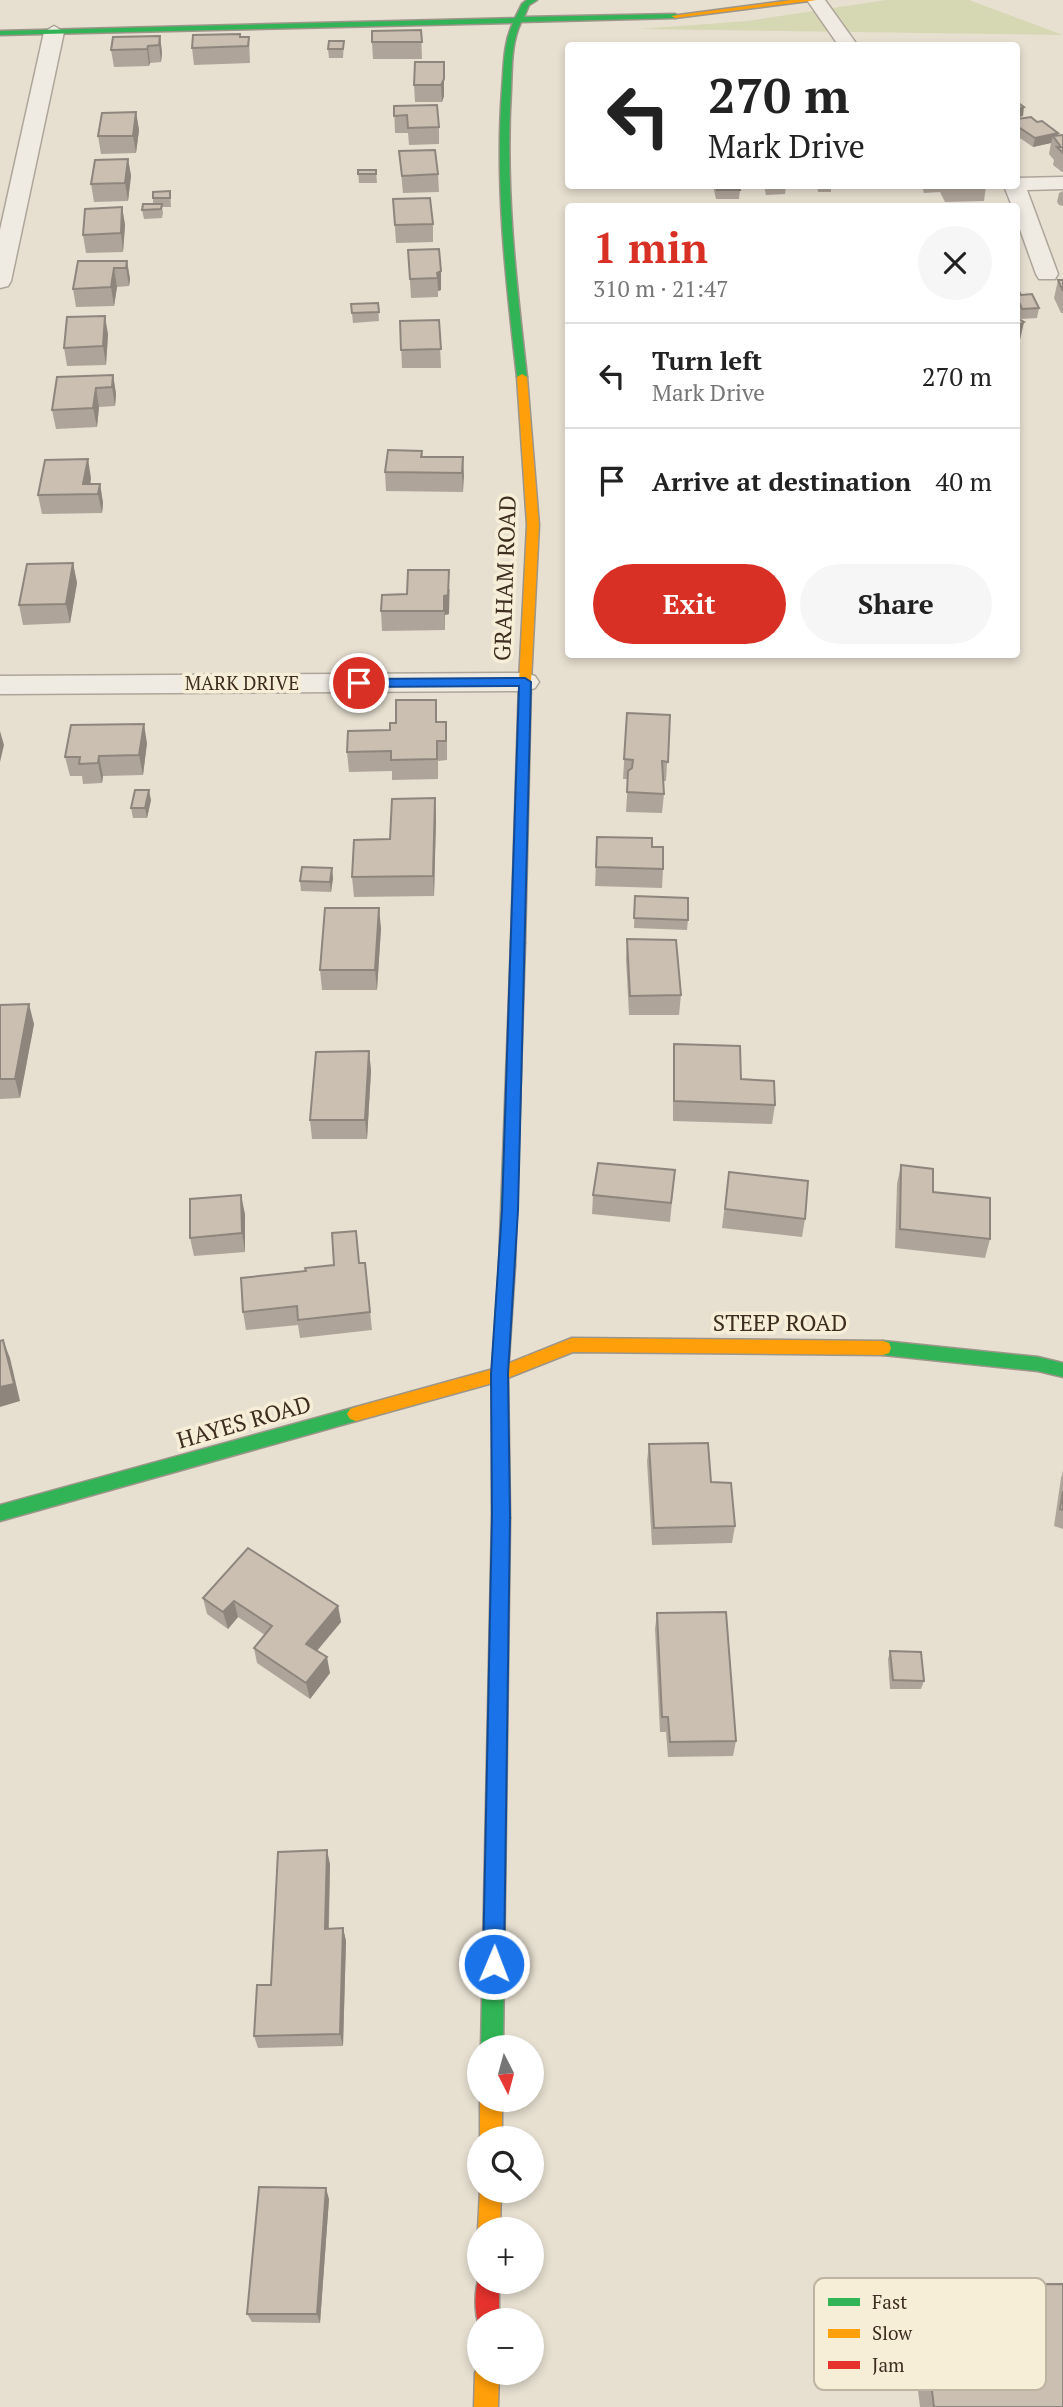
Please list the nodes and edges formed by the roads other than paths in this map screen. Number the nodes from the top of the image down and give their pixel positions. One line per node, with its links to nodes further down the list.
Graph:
1 (533, 0): 3 (street, GRAHAM ROAD)
2 (815, 0): 3 (street); 6 (street)
3 (517, 21): 4 (street); 12 (street, GRAHAM ROAD)
4 (54, 32): 5 (street); 11 (street)
5 (0, 33)
6 (846, 42)
7 (1063, 183): 8 (street)
8 (1020, 185)
9 (1017, 189): 10 (street)
10 (1046, 274)
11 (0, 281)
12 (525, 682): 13 (street, MARK DRIVE); 15 (street, GRAHAM ROAD)
13 (0, 685)
14 (1063, 1370): 15 (street, STEEP ROAD)
15 (500, 1374): 16 (street, HAYES ROAD); 17 (street, GRAHAM ROAD)
16 (0, 1513)
17 (492, 2035)
18 (487, 2385): 19 (street)
19 (486, 2407)

